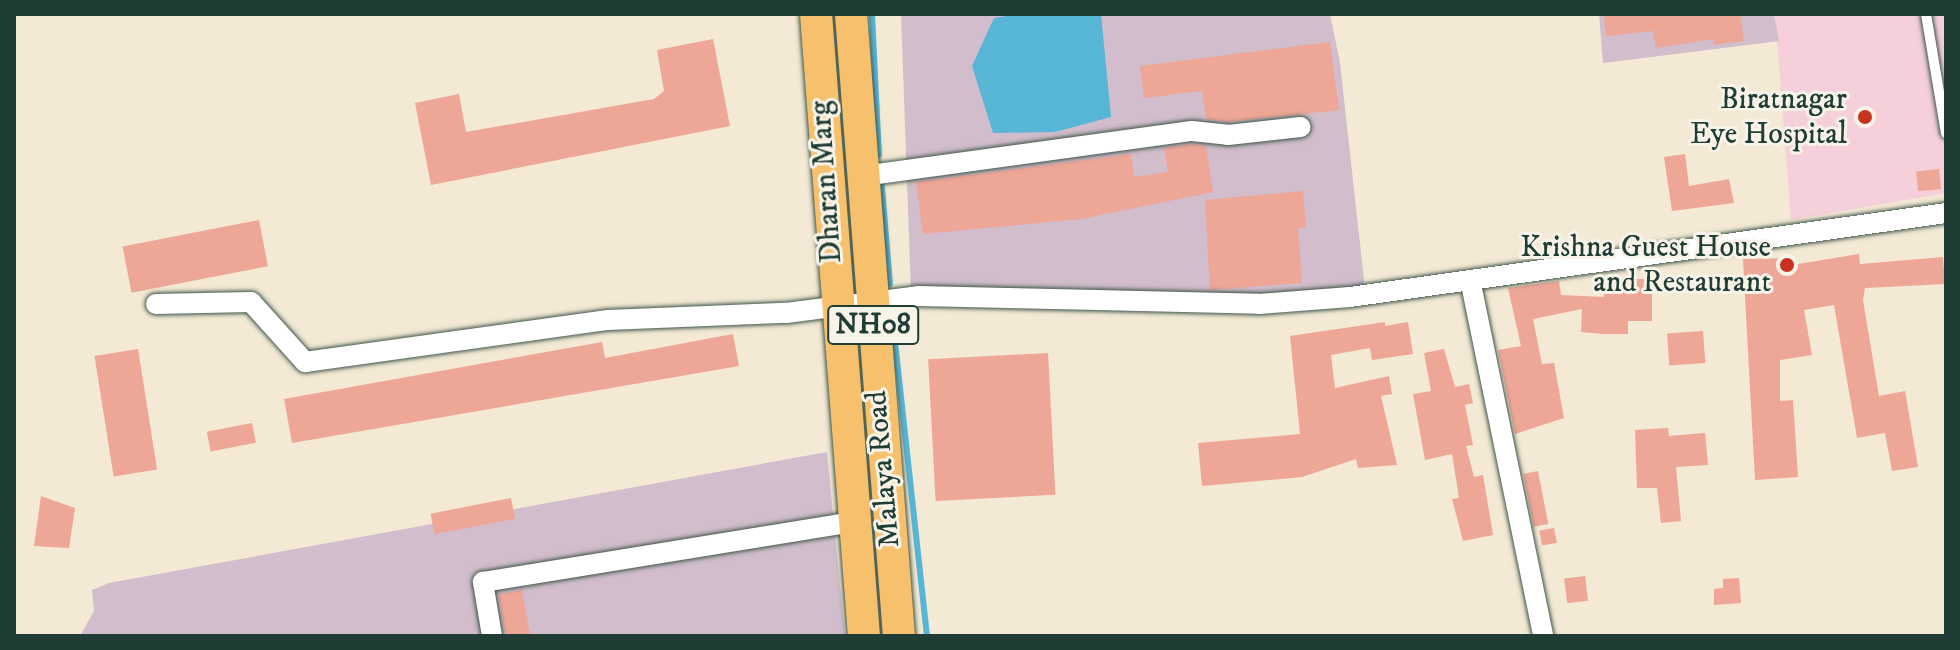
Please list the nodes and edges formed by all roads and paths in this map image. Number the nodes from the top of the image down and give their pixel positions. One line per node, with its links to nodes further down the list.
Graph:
1 (816, 14): 11 (main road, Dharan Marg / NH08)
2 (851, 14): 6 (main road, Malaya Road / NH08)
3 (1926, 14): 5 (lane)
4 (1301, 127): 6 (street)
5 (1946, 133)
6 (863, 176): 9 (main road, Malaya Road / NH08)
7 (1946, 213): 8 (street)
8 (1471, 284): 9 (street); 16 (street)
9 (872, 302): 11 (street); 15 (main road, Malaya Road / NH08)
10 (156, 304): 11 (street)
11 (836, 305): 12 (main road, Dharan Marg / NH08)
12 (853, 522): 13 (street); 14 (main road, Dharan Marg / NH08)
13 (492, 636)
14 (864, 636)
15 (899, 636)
16 (1543, 636)

